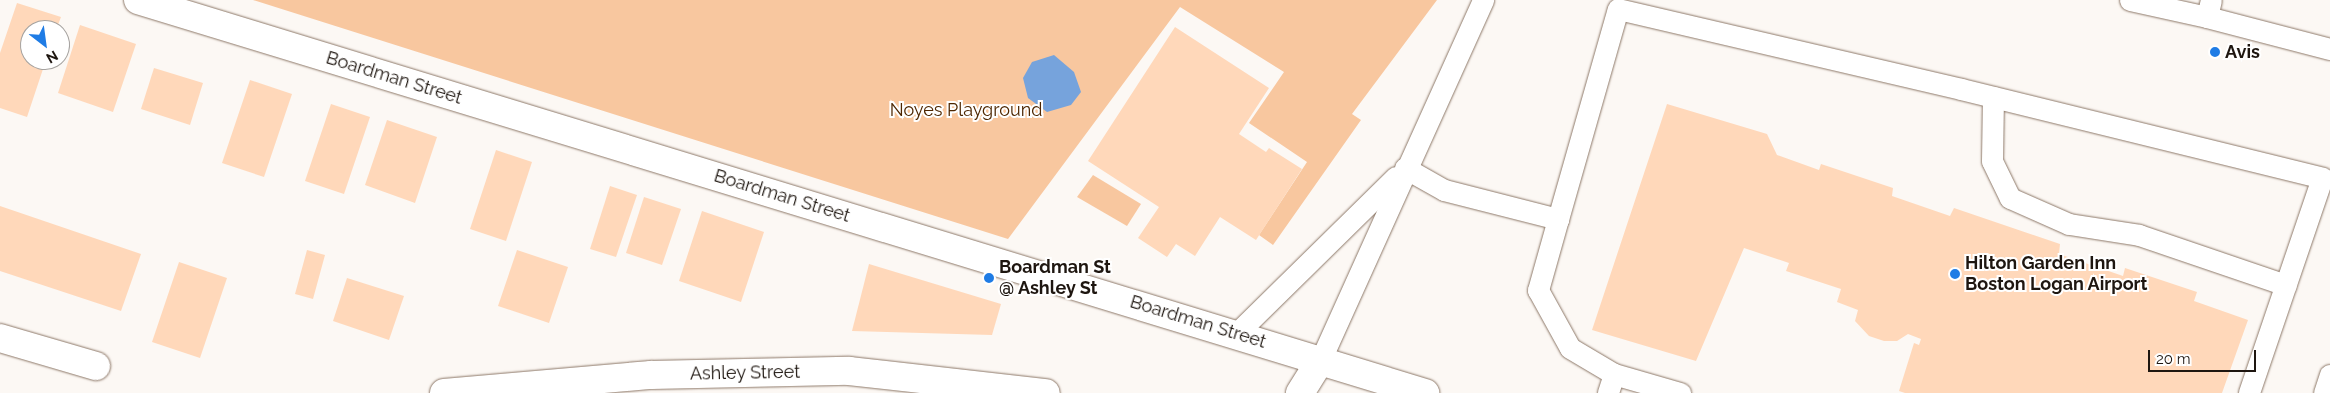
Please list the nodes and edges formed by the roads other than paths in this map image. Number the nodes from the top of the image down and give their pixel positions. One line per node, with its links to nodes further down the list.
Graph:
1 (138, 0): 11 (main road, Boardman Street)
2 (1483, 0): 7 (lane)
3 (2130, 0): 4 (lane)
4 (2209, 9): 5 (lane)
5 (2330, 49)
6 (1993, 97): 8 (lane); 9 (lane); 10 (lane)
7 (1406, 168): 9 (lane); 11 (lane); 13 (lane)
8 (2326, 179): 10 (lane)
9 (1558, 219): 16 (lane)
10 (2286, 285): 22 (lane)
11 (1236, 334): 13 (main road, Boardman Street)
12 (0, 338): 14 (main road)
13 (1321, 359): 19 (main road); 20 (main road, Boardman Street)
14 (96, 366)
15 (2330, 375): 23 (lane)
16 (1611, 383): 21 (lane)
17 (444, 393): 18 (main road, Ashley Street)
18 (1046, 393)
19 (1300, 393)
20 (1425, 393)
21 (1680, 393)
22 (2249, 393)
23 (2324, 393)

